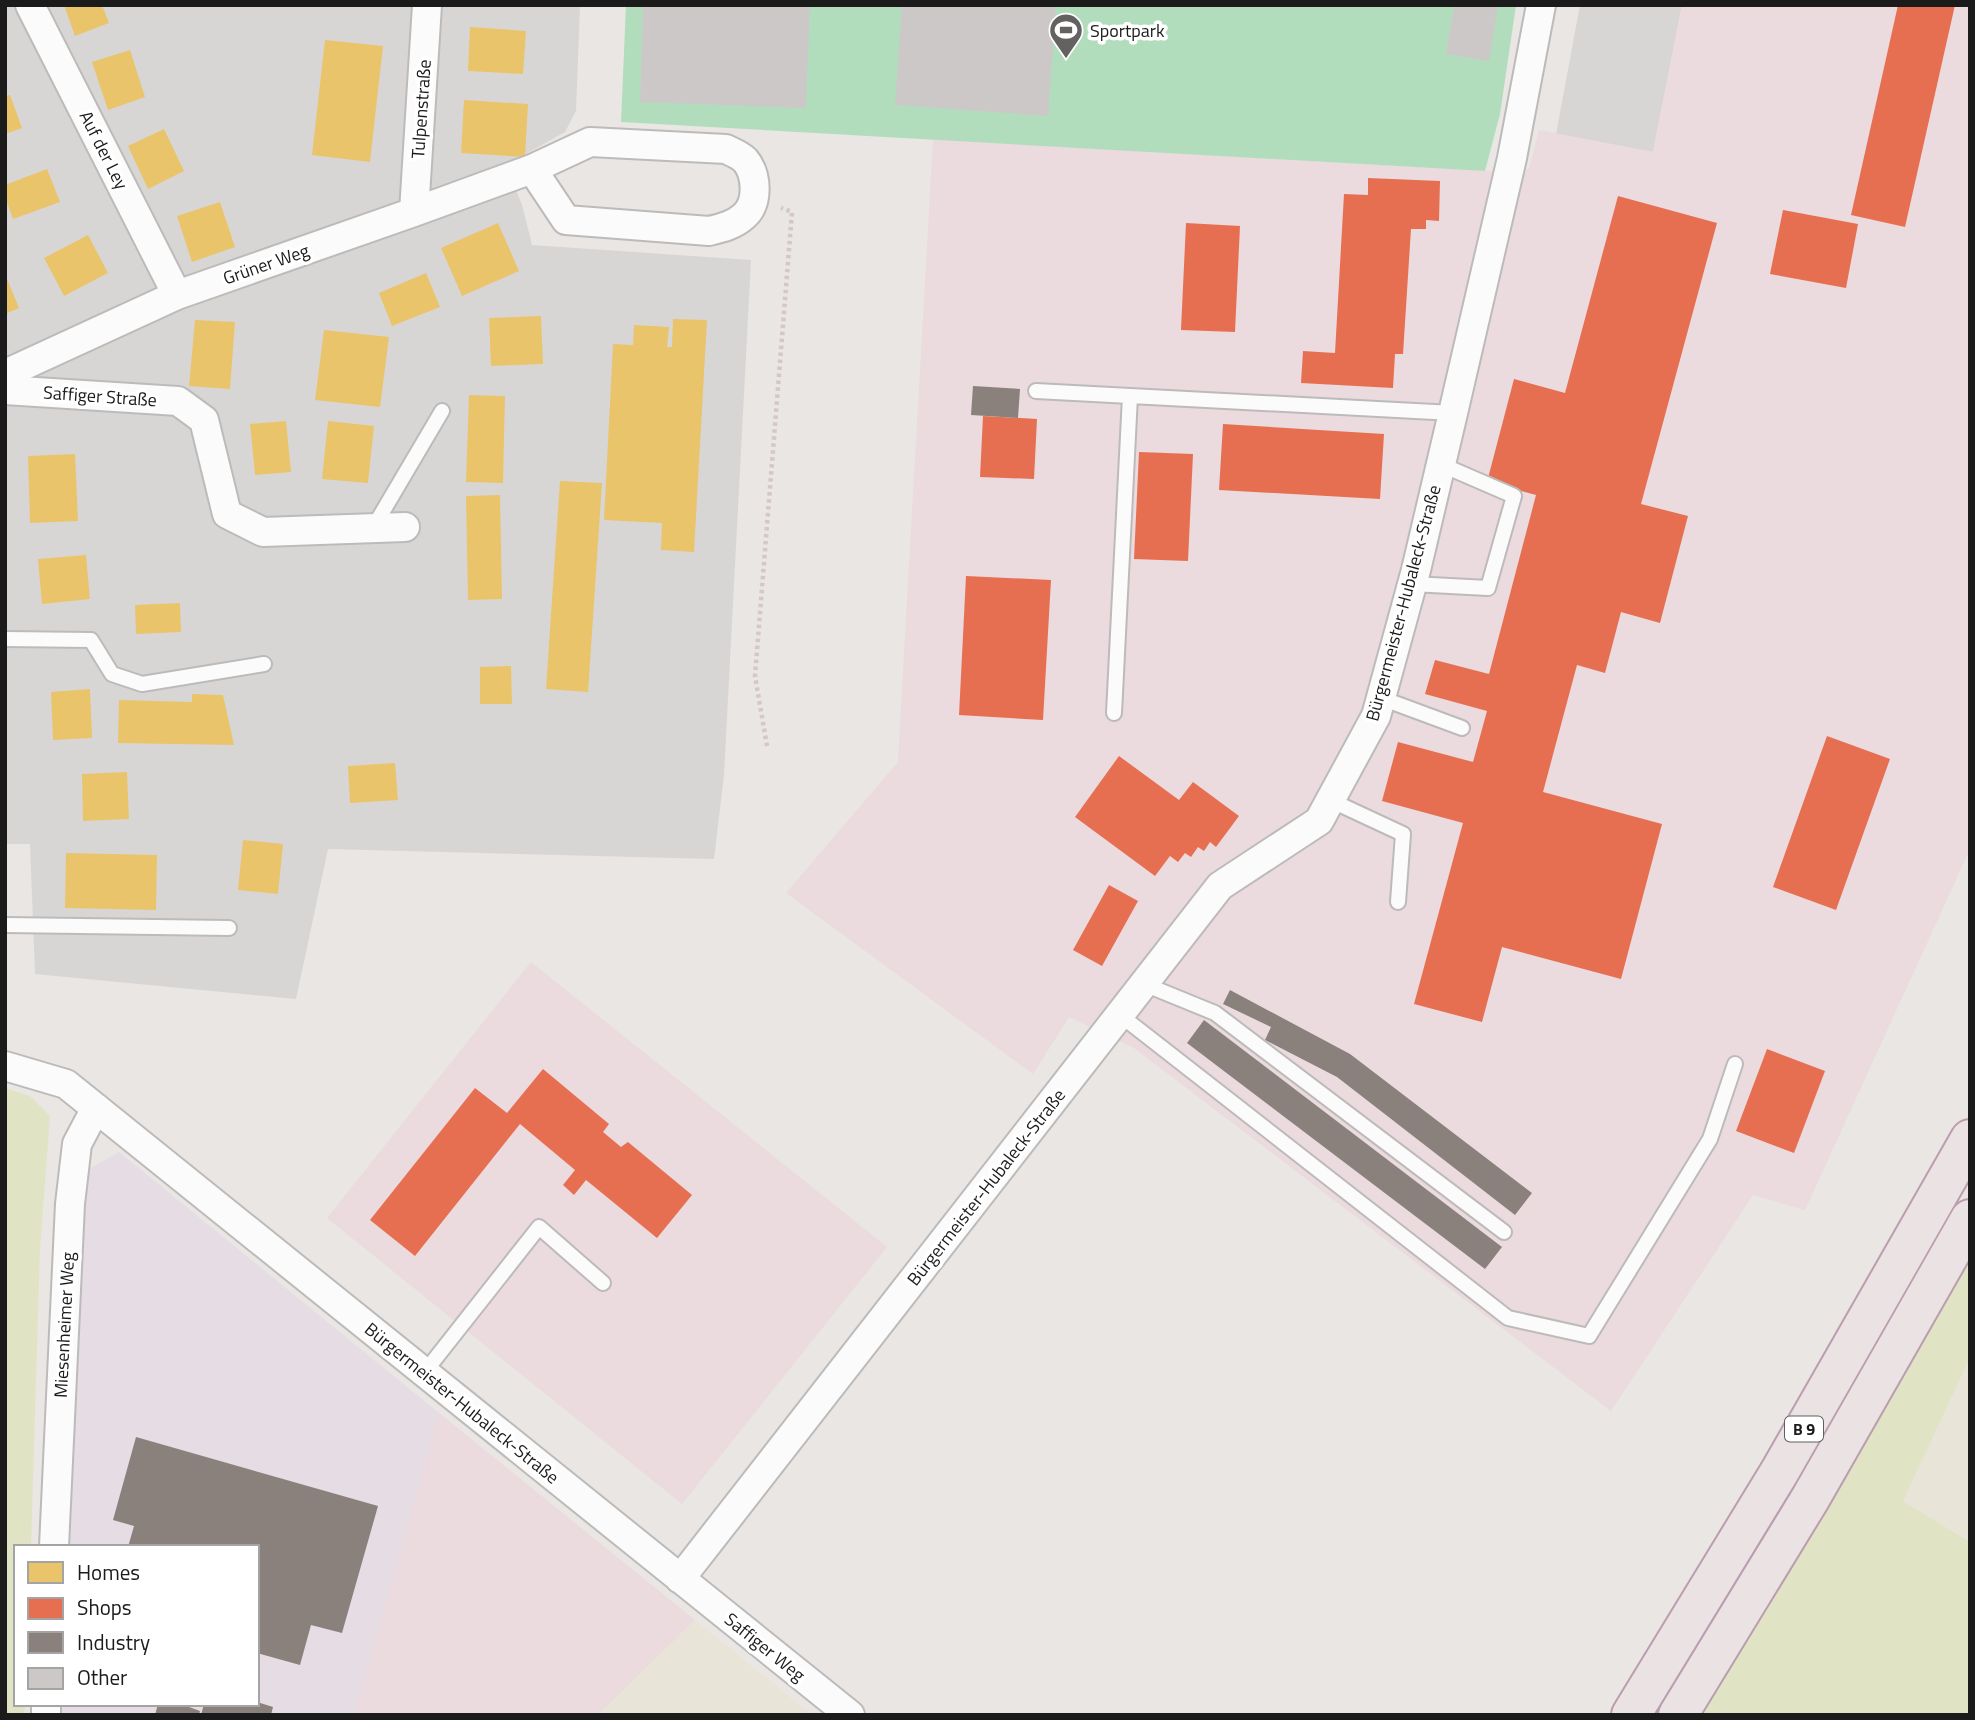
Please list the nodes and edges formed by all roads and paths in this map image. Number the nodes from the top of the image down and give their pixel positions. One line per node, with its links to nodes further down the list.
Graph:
1 (30, 5): 7 (street, Auf der Ley)
2 (427, 5): 6 (street, Tulpenstraße)
3 (1542, 5): 13 (street, Bürgermeister-Hubaleck-Straße)
4 (532, 169): 5 (street, Grüner Weg); 5 (street); 6 (street, Grüner Weg)
5 (754, 198): 23 (path)
6 (414, 212): 7 (street, Grüner Weg)
7 (177, 295): 8 (street, Grüner Weg)
8 (5, 374)
9 (5, 390): 16 (street, Saffiger Straße)
10 (1036, 391): 11 (lane)
11 (1130, 396): 13 (lane); 21 (lane)
12 (442, 411): 16 (lane)
13 (1453, 413): 14 (street, Bürgermeister-Hubaleck-Straße)
14 (1440, 464): 17 (street, Bürgermeister-Hubaleck-Straße); 17 (lane)
15 (405, 527): 16 (street, Saffiger Straße)
16 (373, 528)
17 (1412, 584): 20 (street, Bürgermeister-Hubaleck-Straße)
18 (5, 639): 19 (lane)
19 (264, 664)
20 (1381, 698): 22 (lane); 24 (street, Bürgermeister-Hubaleck-Straße)
21 (1114, 713)
22 (1462, 727)
23 (767, 746)
24 (1330, 800): 25 (lane); 28 (street, Bürgermeister-Hubaleck-Straße)
25 (1398, 902)
26 (5, 925): 27 (lane)
27 (229, 928)
28 (1144, 984): 29 (street, Bürgermeister-Hubaleck-Straße); 35 (lane)
29 (1120, 1015): 30 (lane); 39 (street, Bürgermeister-Hubaleck-Straße)
30 (1734, 1064)
31 (5, 1066): 32 (street, Bürgermeister-Hubaleck-Straße)
32 (96, 1108): 37 (street, Bürgermeister-Hubaleck-Straße); 38 (street, Miesenheimer Weg)
33 (1970, 1139): 41 (highway, B 9)
34 (1970, 1219): 42 (highway, B 9)
35 (1504, 1232)
36 (603, 1283): 37 (lane)
37 (424, 1373): 39 (street, Bürgermeister-Hubaleck-Straße)
38 (54, 1545)
39 (680, 1579): 40 (street, Saffiger Weg)
40 (850, 1715)
41 (1631, 1715)
42 (1678, 1715)

